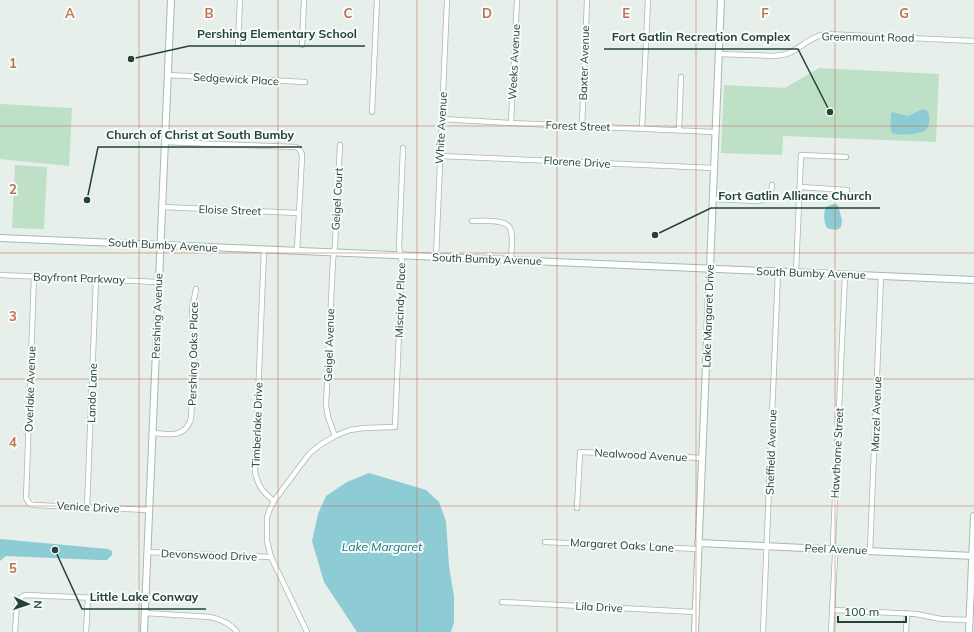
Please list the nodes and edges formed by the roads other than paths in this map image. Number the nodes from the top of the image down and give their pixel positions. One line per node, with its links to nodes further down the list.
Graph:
1 (171, 0): 14 (street, Pershing Avenue)
2 (240, 0): 11 (street)
3 (304, 0): 12 (street)
4 (377, 0): 17 (street)
5 (447, 0): 18 (street, White Avenue)
6 (517, 0): 19 (street, Weeks Avenue)
7 (587, 0): 20 (street, Baxter Avenue)
8 (648, 0): 21 (street)
9 (721, 0): 13 (street, Lake Margaret Drive)
10 (974, 41): 13 (street, Greenmount Road)
11 (238, 44)
12 (302, 45)
13 (719, 54): 23 (street, Lake Margaret Drive)
14 (167, 76): 16 (street, Sedgewick Place); 24 (street, Pershing Avenue)
15 (682, 77): 22 (street)
16 (306, 82)
17 (372, 112)
18 (442, 119): 19 (street, Forest Street); 27 (street, White Avenue)
19 (511, 123): 20 (street, Forest Street)
20 (582, 126): 21 (street, Forest Street)
21 (642, 128): 22 (street, Forest Street)
22 (679, 130): 23 (street, Forest Street)
23 (715, 132): 29 (street, Lake Margaret Drive)
24 (164, 142): 34 (street, Pershing Avenue); 35 (street)
25 (340, 145): 41 (street, Geigel Court)
26 (404, 148): 42 (street, Miscindy Place)
27 (440, 156): 29 (street, Florene Drive); 43 (street, White Avenue)
28 (846, 157): 31 (street)
29 (714, 168): 33 (street, Lake Margaret Drive)
30 (772, 185): 33 (street)
31 (800, 188): 32 (street); 47 (street)
32 (847, 190)
33 (713, 199): 45 (street, Lake Margaret Drive)
34 (162, 207): 35 (street, Eloise Street); 38 (street, Pershing Avenue)
35 (299, 213): 40 (street)
36 (472, 221): 44 (street)
37 (0, 238): 38 (street, South Bumby Avenue)
38 (160, 244): 39 (street, South Bumby Avenue); 54 (street, Pershing Avenue)
39 (264, 249): 40 (street, South Bumby Avenue); 59 (street, Timberlake Drive)
40 (297, 251): 41 (street, South Bumby Avenue)
41 (334, 252): 42 (street, South Bumby Avenue); 57 (street, Geigel Avenue)
42 (401, 256): 43 (street, South Bumby Avenue); 57 (street, Miscindy Place)
43 (436, 257): 44 (street, South Bumby Avenue)
44 (511, 260): 45 (street, South Bumby Avenue)
45 (710, 269): 46 (street, South Bumby Avenue); 58 (street, Lake Margaret Drive)
46 (778, 272): 47 (street, South Bumby Avenue); 67 (street, Sheffield Avenue)
47 (796, 272): 49 (street, South Bumby Avenue)
48 (0, 275): 50 (street, Bayfront Parkway)
49 (845, 275): 51 (street, South Bumby Avenue); 68 (street, Hawthorne Street)
50 (34, 276): 52 (street, Bayfront Parkway); 60 (street, Overlake Avenue)
51 (881, 276): 53 (street, South Bumby Avenue); 69 (street, Marzel Avenue)
52 (96, 279): 54 (street, Bayfront Parkway); 61 (street, Lando Lane)
53 (974, 280)
54 (158, 282): 56 (street, Pershing Avenue)
55 (196, 289): 56 (street, Pershing Oaks Place)
56 (152, 433): 63 (street, Pershing Avenue)
57 (335, 436): 59 (street)
58 (702, 458): 62 (street, Nealwood Avenue); 66 (street, Lake Margaret Drive)
59 (274, 501): 72 (street)
60 (28, 502): 61 (street, Venice Drive)
61 (87, 507): 63 (street, Venice Drive)
62 (577, 508)
63 (149, 510): 70 (street, Pershing Avenue)
64 (974, 516): 71 (street)
65 (545, 542): 66 (street, Margaret Oaks Lane)
66 (698, 546): 67 (street, Peel Avenue); 77 (street, Lake Margaret Drive)
67 (767, 546): 68 (street, Peel Avenue); 87 (street, Sheffield Avenue)
68 (834, 549): 69 (street, Peel Avenue); 76 (street, Hawthorne Street)
69 (870, 551): 71 (street, Peel Avenue)
70 (147, 552): 72 (street, Devonswood Drive); 74 (street, Pershing Avenue)
71 (973, 556): 80 (street)
72 (271, 557): 85 (street)
73 (88, 598): 74 (street); 81 (street); 82 (street)
74 (145, 600): 78 (street, Pershing Avenue)
75 (502, 602): 77 (street, Lila Drive)
76 (833, 610): 79 (street); 88 (street, Hawthorne Street)
77 (695, 612): 86 (street, Lake Margaret Drive)
78 (145, 613): 83 (street, Pershing Avenue); 84 (street)
79 (907, 613): 80 (street); 89 (street)
80 (971, 617): 90 (street)
81 (15, 632)
82 (86, 632)
83 (144, 632)
84 (237, 632)
85 (307, 632)
86 (695, 632)
87 (763, 632)
88 (831, 632)
89 (906, 632)
90 (969, 632)

